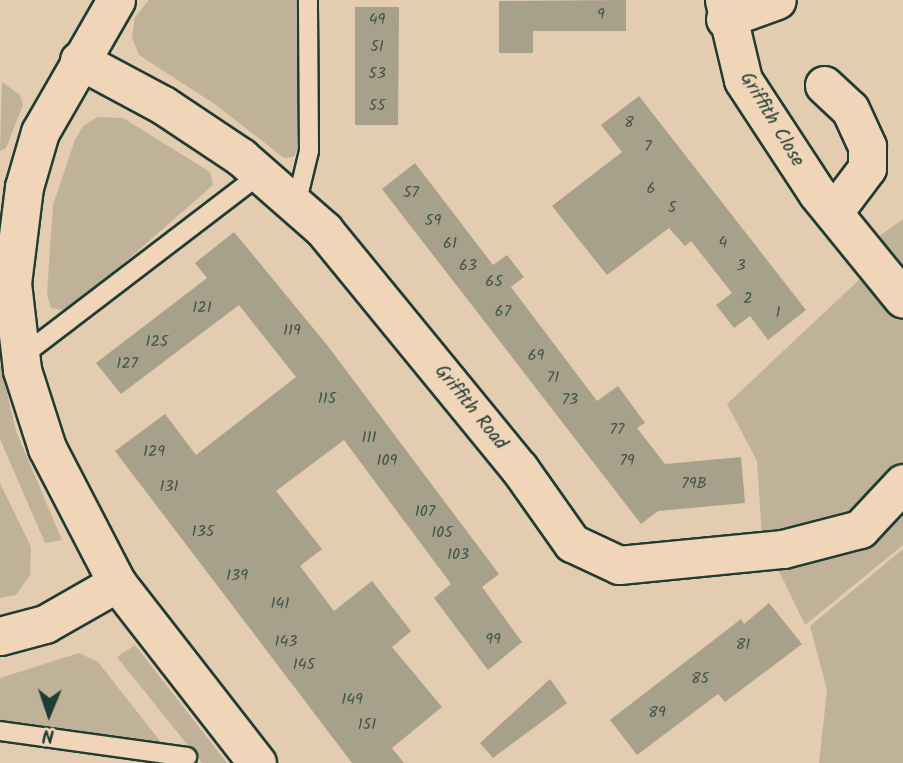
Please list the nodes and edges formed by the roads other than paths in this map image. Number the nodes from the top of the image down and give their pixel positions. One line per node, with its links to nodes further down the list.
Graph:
1 (116, 0): 5 (street)
2 (308, 0): 9 (lane)
3 (777, 0): 4 (street, Griffith Close)
4 (725, 10): 10 (street, Griffith Close)
5 (79, 60): 7 (street, Griffith Road); 8 (street)
6 (824, 85): 10 (street)
7 (260, 174): 9 (street, Griffith Road); 12 (lane)
8 (12, 185): 12 (street)
9 (296, 205): 13 (street, Griffith Road)
10 (834, 212): 11 (street, Griffith Close)
11 (899, 294)
12 (21, 357): 14 (street)
13 (903, 483)
14 (117, 583): 15 (street); 18 (street)
15 (0, 636)
16 (0, 731): 17 (lane)
17 (187, 757)
18 (257, 763)

